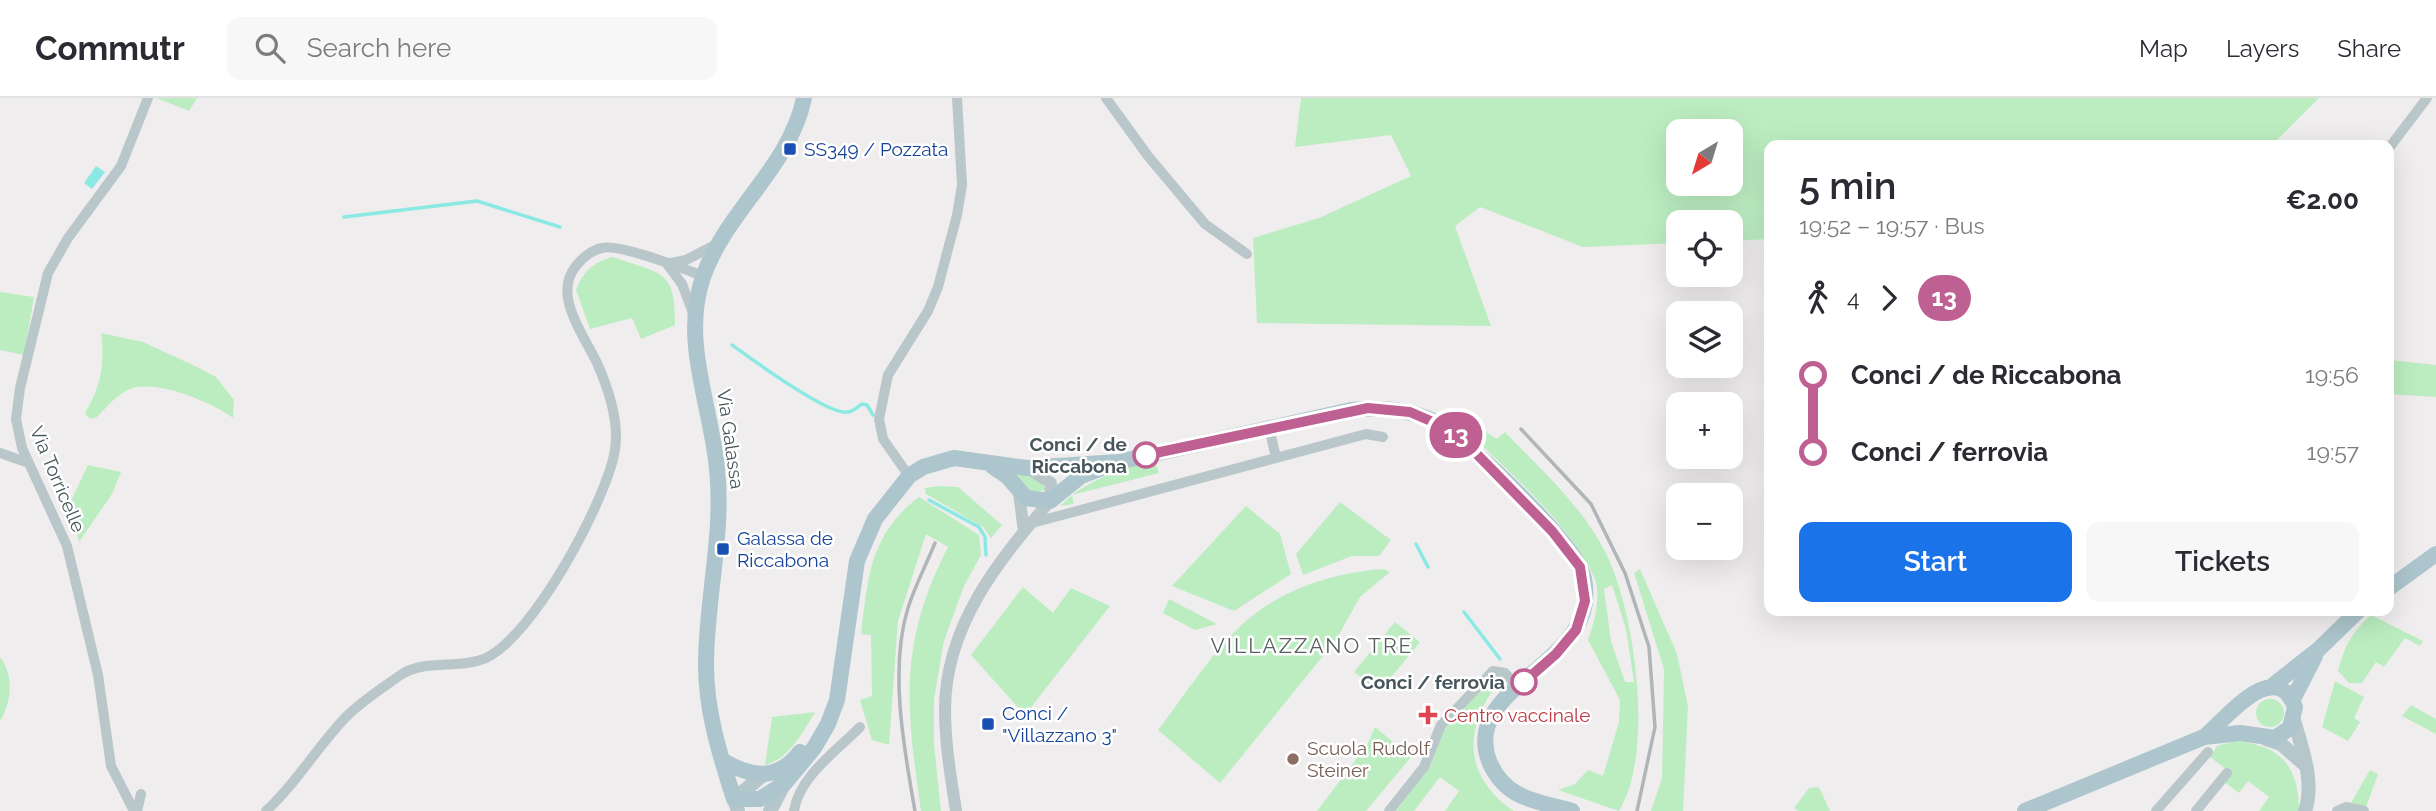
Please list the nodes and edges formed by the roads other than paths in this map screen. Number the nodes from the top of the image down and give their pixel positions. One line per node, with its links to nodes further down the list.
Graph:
1 (148, 98): 18 (street, Via Torricelle)
2 (804, 98): 7 (main road, Via Galassa)
3 (957, 98): 20 (street)
4 (1106, 98): 8 (street)
5 (2427, 98): 6 (street)
6 (2394, 141)
7 (719, 243): 9 (street); 10 (main road, Via Galassa)
8 (1247, 254)
9 (667, 264): 10 (street); 11 (street); 45 (street)
10 (704, 276): 11 (main road, Via Galassa)
11 (694, 315): 37 (main road, Via Galassa)
12 (1269, 428): 15 (street); 17 (main road); 30 (main road)
13 (1383, 437): 15 (street)
14 (0, 453): 18 (street)
15 (1276, 457): 23 (street)
16 (985, 460): 19 (main road); 20 (main road); 21 (main road)
17 (1118, 461): 19 (main road); 22 (main road)
18 (29, 463): 44 (street, Via Torricelle)
19 (1027, 468): 22 (street)
20 (909, 476): 28 (main road)
21 (1019, 493): 22 (main road); 23 (street)
22 (1050, 500): 23 (street)
23 (1028, 527): 48 (street)
24 (2436, 554): 25 (main road)
25 (2394, 585)
26 (2349, 616): 27 (main road)
27 (2319, 649): 29 (main road); 32 (main road)
28 (841, 668): 40 (main road); 41 (main road)
29 (2272, 687): 31 (main road); 32 (main road)
30 (1517, 688): 49 (street); 50 (main road)
31 (2245, 701): 35 (main road); 36 (main road)
32 (2292, 701): 33 (main road)
33 (2294, 720): 35 (main road); 38 (main road)
34 (860, 727): 47 (street)
35 (2260, 736): 36 (main road); 38 (main road)
36 (2206, 745): 51 (main road); 52 (street)
37 (722, 760): 40 (main road); 43 (main road, Via Galassa)
38 (2306, 767): 54 (main road)
39 (2227, 773): 53 (street)
40 (762, 776): 43 (main road)
41 (785, 783): 43 (main road); 46 (main road)
42 (141, 794): 44 (street, Via Torricelle)
43 (736, 805)
44 (136, 811)
45 (266, 811)
46 (770, 811)
47 (794, 811)
48 (956, 811)
49 (1389, 811)
50 (1572, 811)
51 (2025, 811)
52 (2155, 811)
53 (2196, 811)
54 (2305, 811)
55 (2337, 811): 56 (street)
56 (2364, 811)

